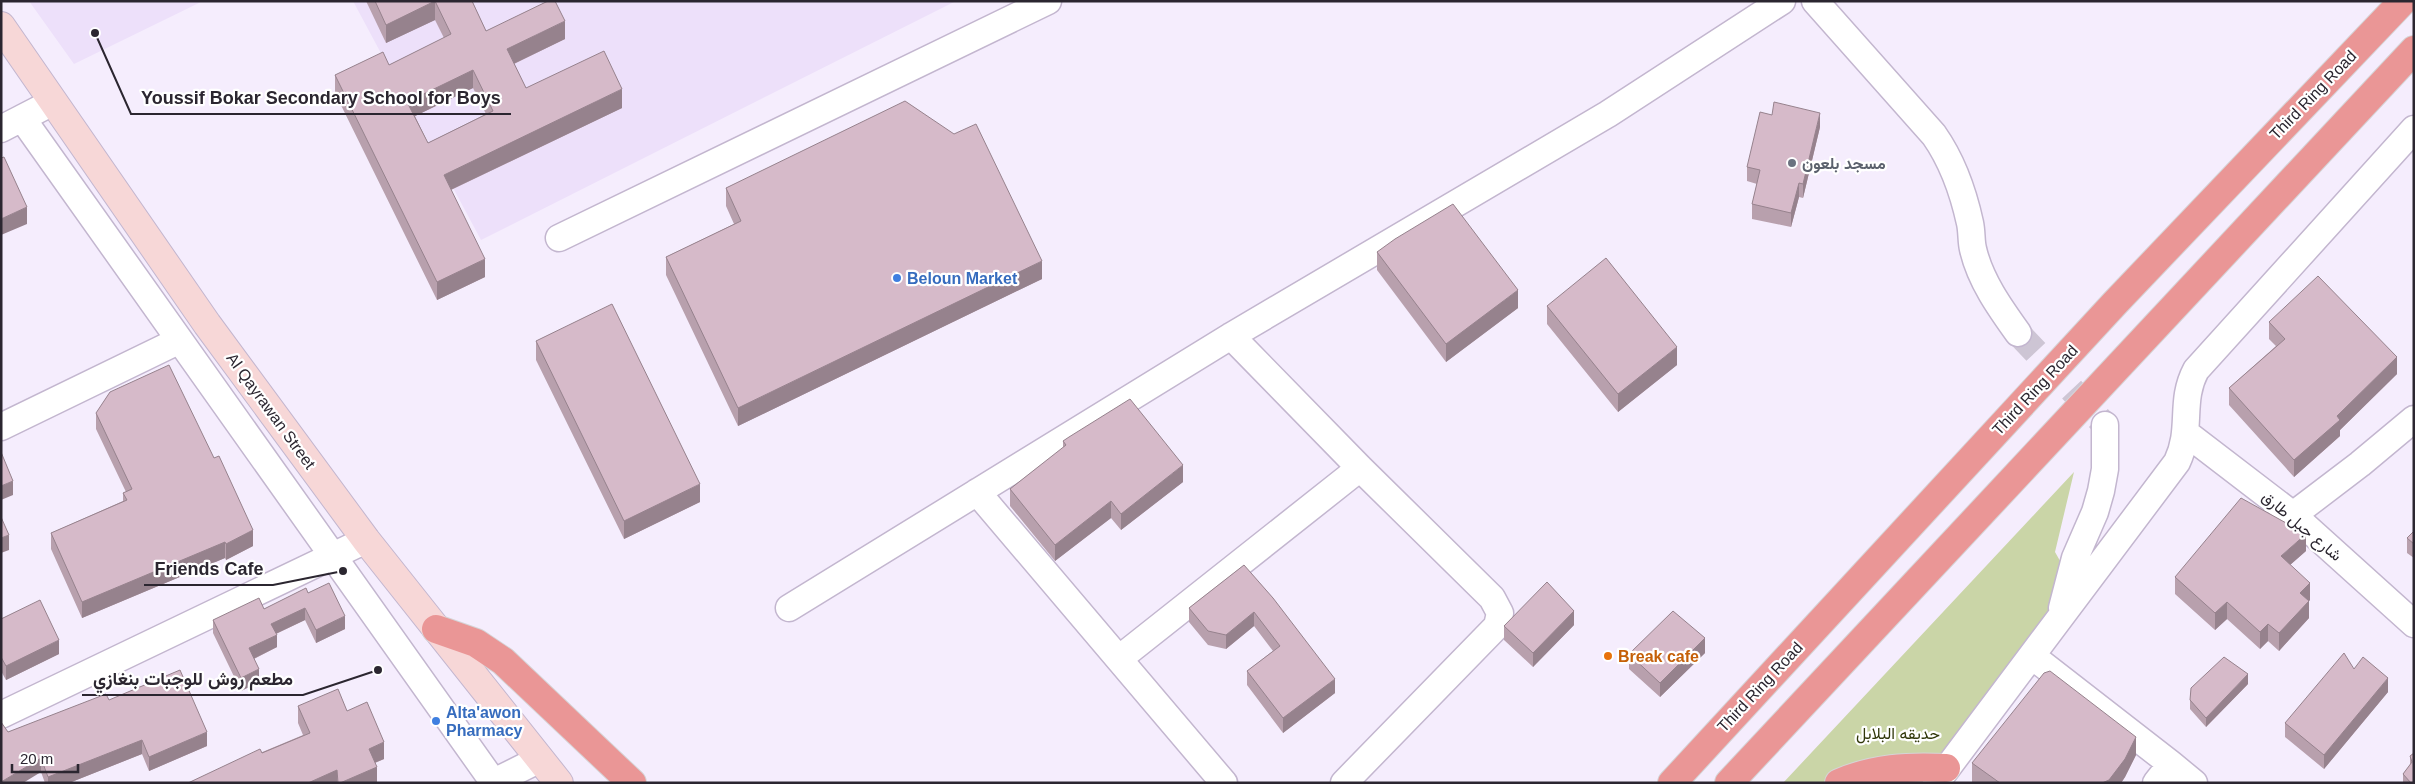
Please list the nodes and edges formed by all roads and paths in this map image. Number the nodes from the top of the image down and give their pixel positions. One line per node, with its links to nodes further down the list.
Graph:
1 (1048, 1): 10 (street)
2 (1782, 1): 12 (street)
3 (1815, 1): 11 (street)
4 (2403, 1): 38 (highway, Third Ring Road)
5 (1, 26): 7 (main road, Al Qayrawan Street)
6 (2414, 50): 39 (highway)
7 (54, 102): 8 (street); 21 (main road, Al Qayrawan Street)
8 (11, 124): 13 (street)
9 (2414, 129): 17 (street)
10 (559, 238)
11 (2018, 333)
12 (1231, 336): 18 (street); 19 (street)
13 (178, 341): 16 (street); 22 (street)
14 (2412, 423): 20 (street)
15 (2105, 425): 24 (street)
16 (1, 427)
17 (2186, 433): 20 (street, شارع جبل طارق); 24 (street)
18 (1360, 468): 28 (street); 37 (street)
19 (977, 492): 23 (street); 28 (street)
20 (2293, 515): 25 (street, شارع جبل طارق)
21 (366, 540): 22 (street); 26 (main road, Al Qayrawan Street)
22 (332, 556): 29 (street); 33 (street)
23 (789, 608)
24 (2058, 621): 27 (street)
25 (2414, 624)
26 (436, 629): 30 (main road, Al Qayrawan Street); 35 (highway)
27 (2032, 656): 31 (street); 32 (street)
28 (1120, 658): 36 (street)
29 (1, 715)
30 (540, 759): 33 (street); 34 (main road, Al Qayrawan Street)
31 (2164, 773): 41 (street)
32 (1941, 775): 40 (highway)
33 (494, 783)
34 (559, 783)
35 (632, 783)
36 (1224, 783)
37 (1344, 783)
38 (1672, 783)
39 (1729, 783)
40 (1839, 783)
41 (2194, 783)

